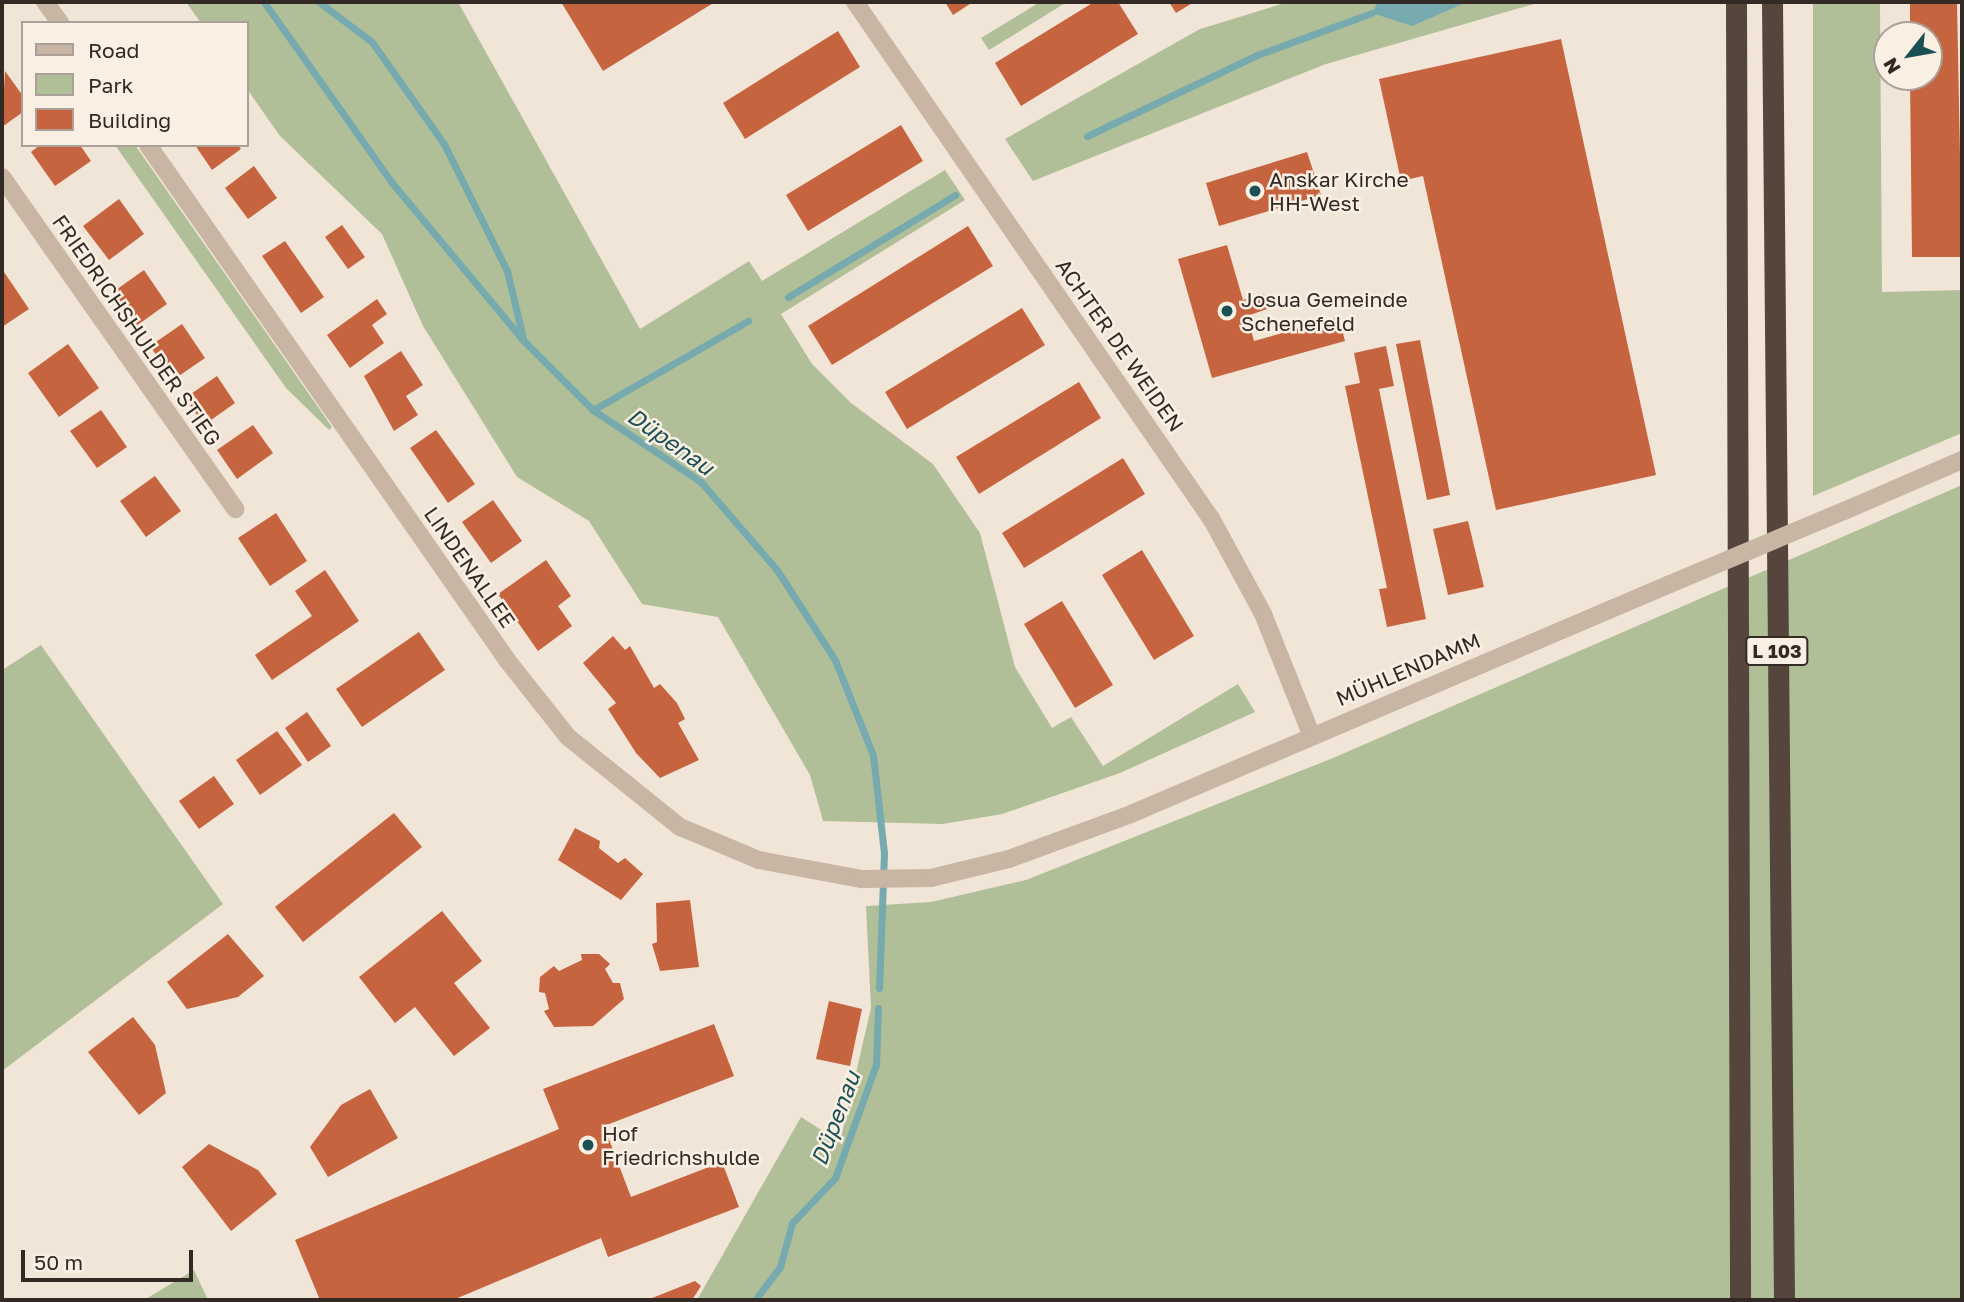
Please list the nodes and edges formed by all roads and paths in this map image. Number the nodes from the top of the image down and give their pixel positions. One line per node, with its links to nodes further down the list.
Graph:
1 (45, 2): 5 (street)
2 (855, 2): 10 (street, ACHTER DE WEIDEN)
3 (1735, 2): 12 (highway, L 103)
4 (1772, 2): 13 (highway, L 103)
5 (59, 21)
6 (149, 147): 11 (street, LINDENALLEE)
7 (2, 177): 9 (street, FRIEDRICHSHULDER STIEG)
8 (1962, 460): 10 (street, MÜHLENDAMM, bridge)
9 (235, 509)
10 (1311, 734): 11 (street, MÜHLENDAMM)
11 (862, 879)
12 (1740, 1300)
13 (1784, 1300)

